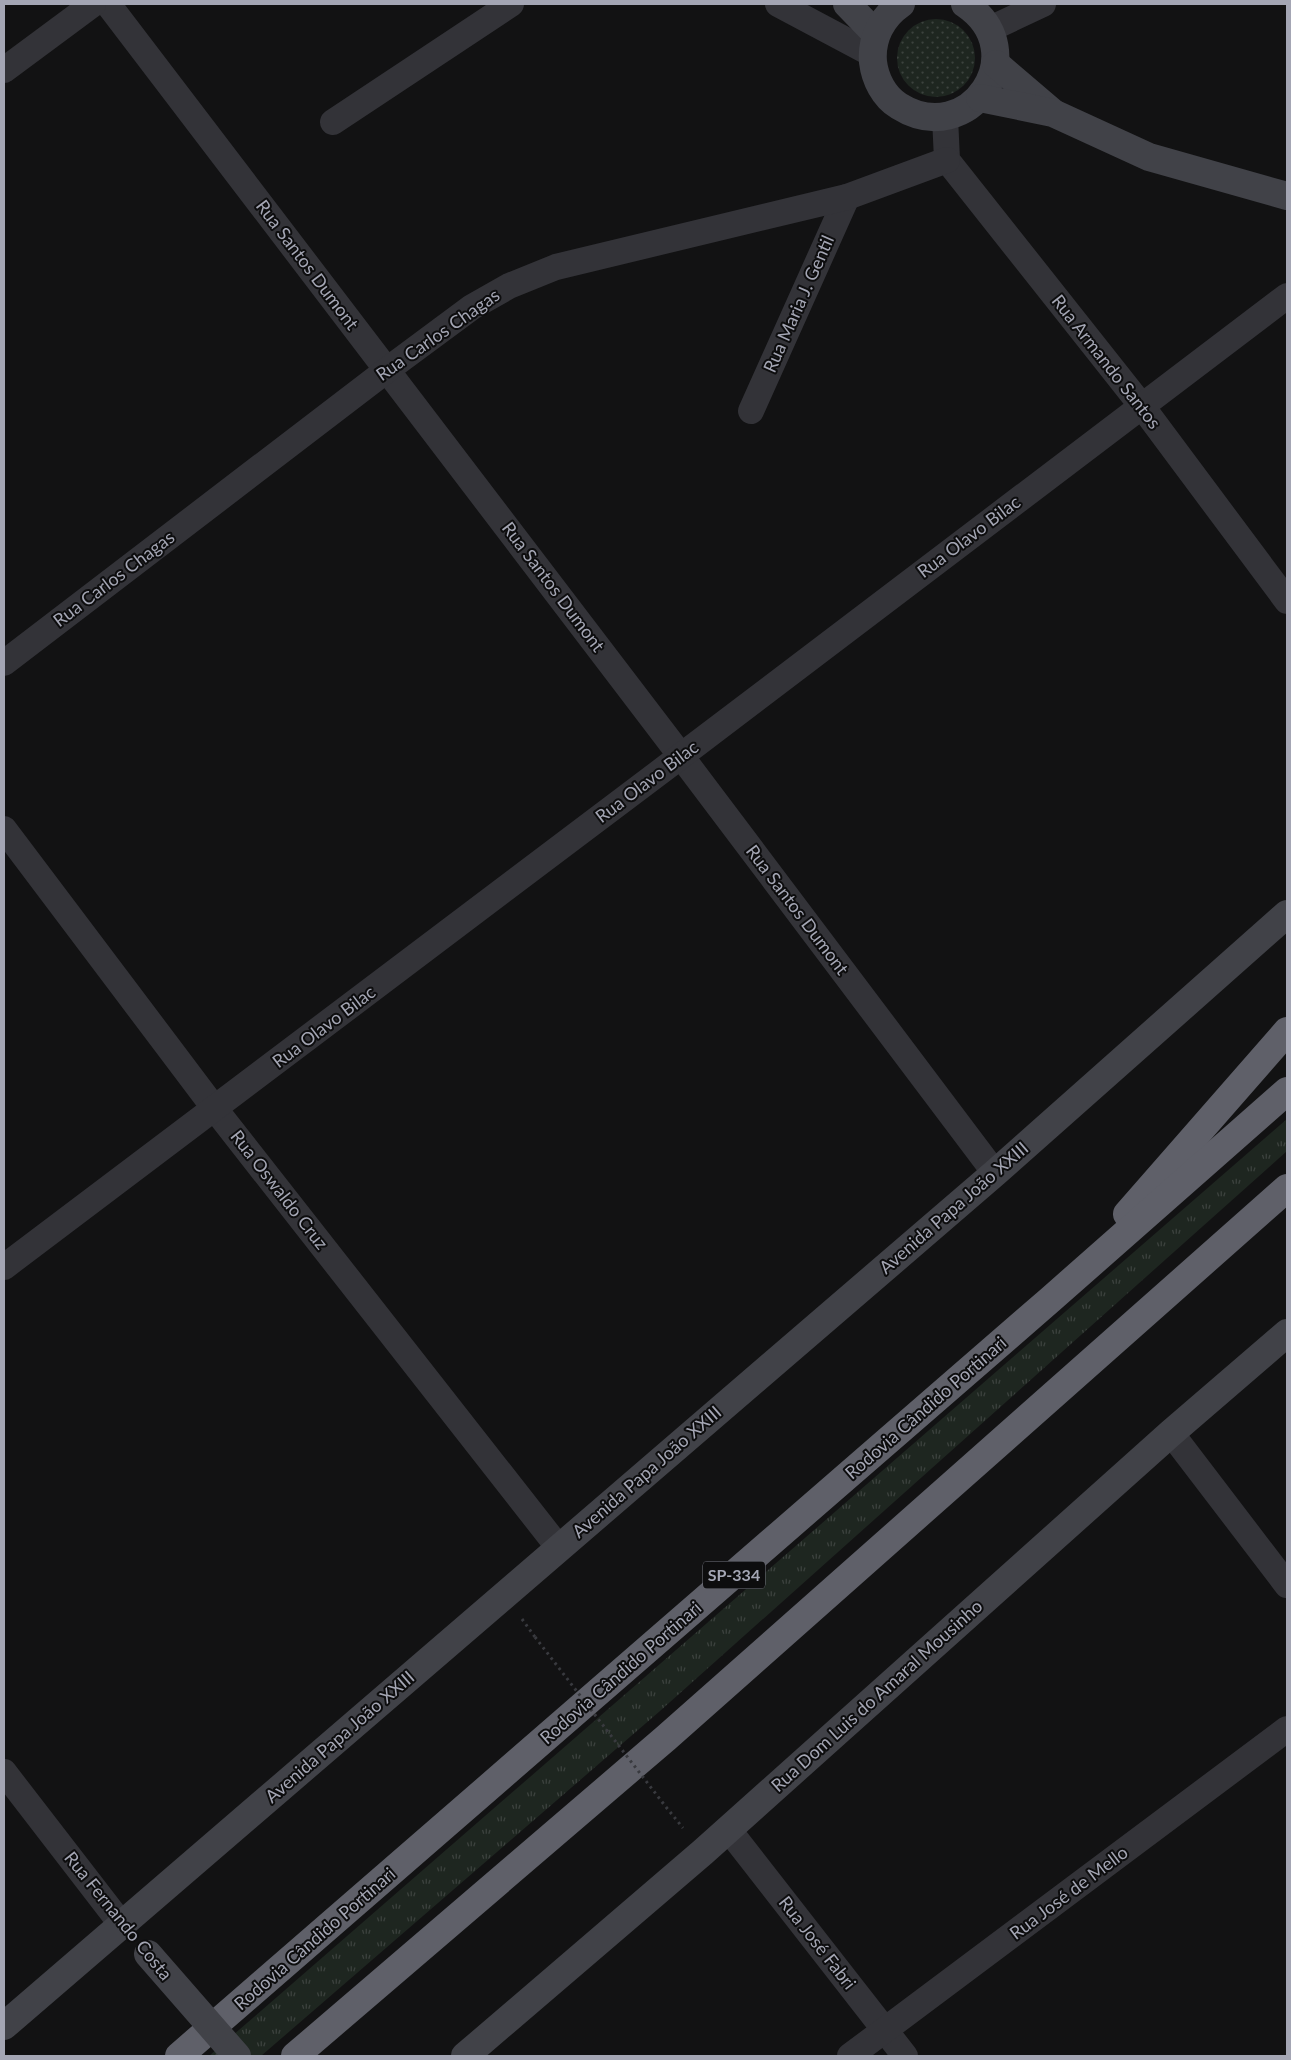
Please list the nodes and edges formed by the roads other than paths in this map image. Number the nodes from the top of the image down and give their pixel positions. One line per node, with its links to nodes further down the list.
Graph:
1 (93, 4): 12 (street)
2 (108, 4): 21 (street, Rua Santos Dumont)
3 (511, 4): 16 (street)
4 (778, 4): 10 (street)
5 (847, 4): 10 (main road)
6 (901, 4): 10 (main road)
7 (966, 4): 9 (main road)
8 (1042, 4): 9 (street)
9 (990, 29): 11 (main road)
10 (874, 44): 15 (main road)
11 (996, 64): 13 (main road); 14 (main road)
12 (4, 70)
13 (980, 98): 14 (main road); 15 (main road)
14 (1053, 112): 18 (main road)
15 (945, 117): 17 (street)
16 (333, 122)
17 (948, 160): 19 (street, Rua Carlos Chagas); 22 (street, Rua Armando Santos)
18 (1287, 196)
19 (847, 198): 21 (street, Rua Carlos Chagas); 23 (street, Rua Maria J. Gentil)
20 (1287, 296): 22 (street, Rua Olavo Bilac)
21 (387, 370): 25 (street, Rua Carlos Chagas); 26 (street, Rua Santos Dumont)
22 (1141, 405): 24 (street, Rua Armando Santos); 26 (street, Rua Olavo Bilac)
23 (751, 411)
24 (1287, 601)
25 (4, 663)
26 (681, 756): 31 (street, Rua Olavo Bilac); 32 (street, Rua Santos Dumont)
27 (4, 829): 31 (street, Rua Oswaldo Cruz)
28 (1287, 914): 32 (main road, Avenida Papa João XXIII)
29 (1287, 1030): 36 (highway)
30 (1287, 1091): 36 (highway, Rodovia Cândido Portinari / SP-334)
31 (215, 1109): 35 (street, Rua Olavo Bilac); 40 (street, Rua Oswaldo Cruz)
32 (995, 1173): 40 (main road, Avenida Papa João XXIII)
33 (1287, 1188): 38 (highway)
34 (1287, 1207): 38 (highway)
35 (4, 1267)
36 (1051, 1299): 48 (highway, Rodovia Cândido Portinari / SP-334)
37 (1287, 1333): 39 (main road, Rua Dom Luis do Amaral Mousinho)
38 (1104, 1350): 50 (highway)
39 (1171, 1433): 41 (street); 44 (main road, Rua Dom Luis do Amaral Mousinho)
40 (559, 1548): 45 (main road, Avenida Papa João XXIII)
41 (1287, 1585)
42 (1287, 1729): 47 (street, Rua José de Mello)
43 (4, 1772): 45 (street, Rua Fernando Costa)
44 (728, 1829): 47 (street, Rua José Fabri); 51 (main road, Rua Dom Luis do Amaral Mousinho)
45 (122, 1925): 46 (main road, Avenida Papa João XXIII); 49 (main road, Rua Fernando Costa, bridge)
46 (4, 2026)
47 (885, 2030): 52 (street, Rua José de Mello); 53 (street, Rua José Fabri)
48 (179, 2056)
49 (237, 2056)
50 (295, 2056)
51 (465, 2056)
52 (850, 2056)
53 (905, 2056)

